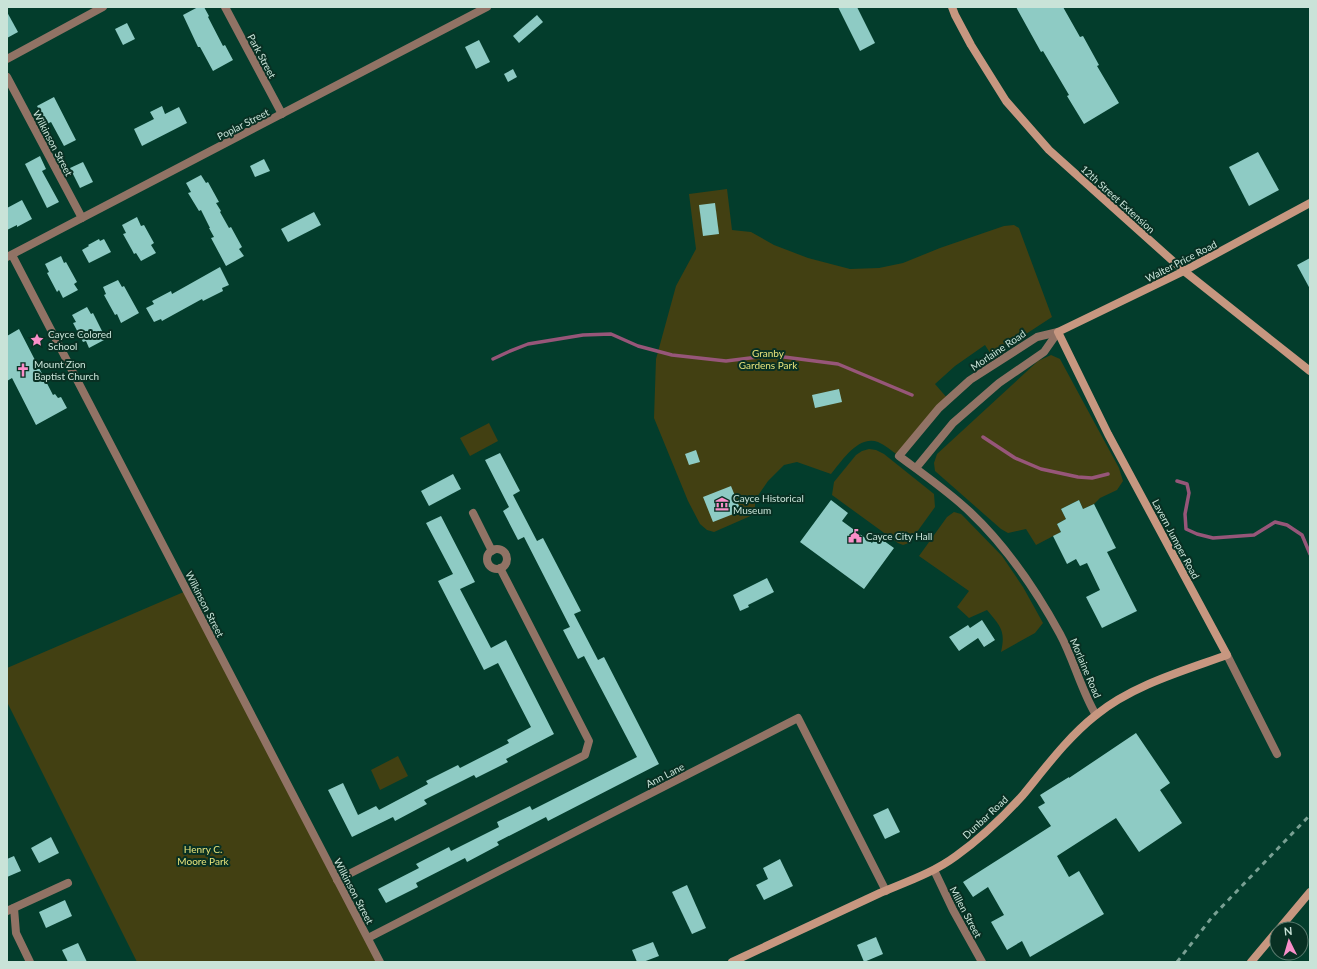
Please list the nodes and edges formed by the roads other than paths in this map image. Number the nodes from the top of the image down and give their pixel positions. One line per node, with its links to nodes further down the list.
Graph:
1 (103, 7): 5 (street)
2 (225, 7): 7 (street, Park Street)
3 (487, 7): 7 (street, Poplar Street)
4 (952, 7): 11 (street, 12th Street Extension)
5 (7, 59)
6 (7, 76): 9 (street, Wilkinson Street)
7 (282, 114): 9 (street, Poplar Street)
8 (1310, 203): 11 (street, Walter Price Road)
9 (82, 218): 10 (street, Poplar Street)
10 (9, 256): 22 (street, Wilkinson Street)
11 (1184, 271): 12 (street, Walter Price Road); 13 (street, 12th Street Extension)
12 (1058, 332): 14 (street); 14 (street, Morlaine Road); 18 (street, Lavern Jumper Road)
13 (1310, 371)
14 (916, 468): 19 (street, Morlaine Road)
15 (473, 512): 16 (street)
16 (492, 551): 17 (street); 17 (street)
17 (500, 568): 22 (street)
18 (1227, 655): 19 (street, Dunbar Road); 20 (street, Lavern Jumper Road)
19 (1096, 715): 21 (street, Dunbar Road)
20 (1277, 754)
21 (934, 870): 24 (street, Dunbar Road); 33 (street, Millen Street)
22 (337, 880): 28 (street, Wilkinson Street)
23 (68, 883): 26 (street)
24 (886, 891): 28 (street, Ann Lane); 32 (street, Dunbar Road)
25 (1310, 892): 27 (street)
26 (10, 909): 30 (street)
27 (1286, 921)
28 (368, 938): 31 (street, Wilkinson Street)
29 (1269, 941): 34 (street)
30 (30, 962)
31 (380, 962)
32 (732, 962)
33 (982, 962)
34 (1251, 962)

